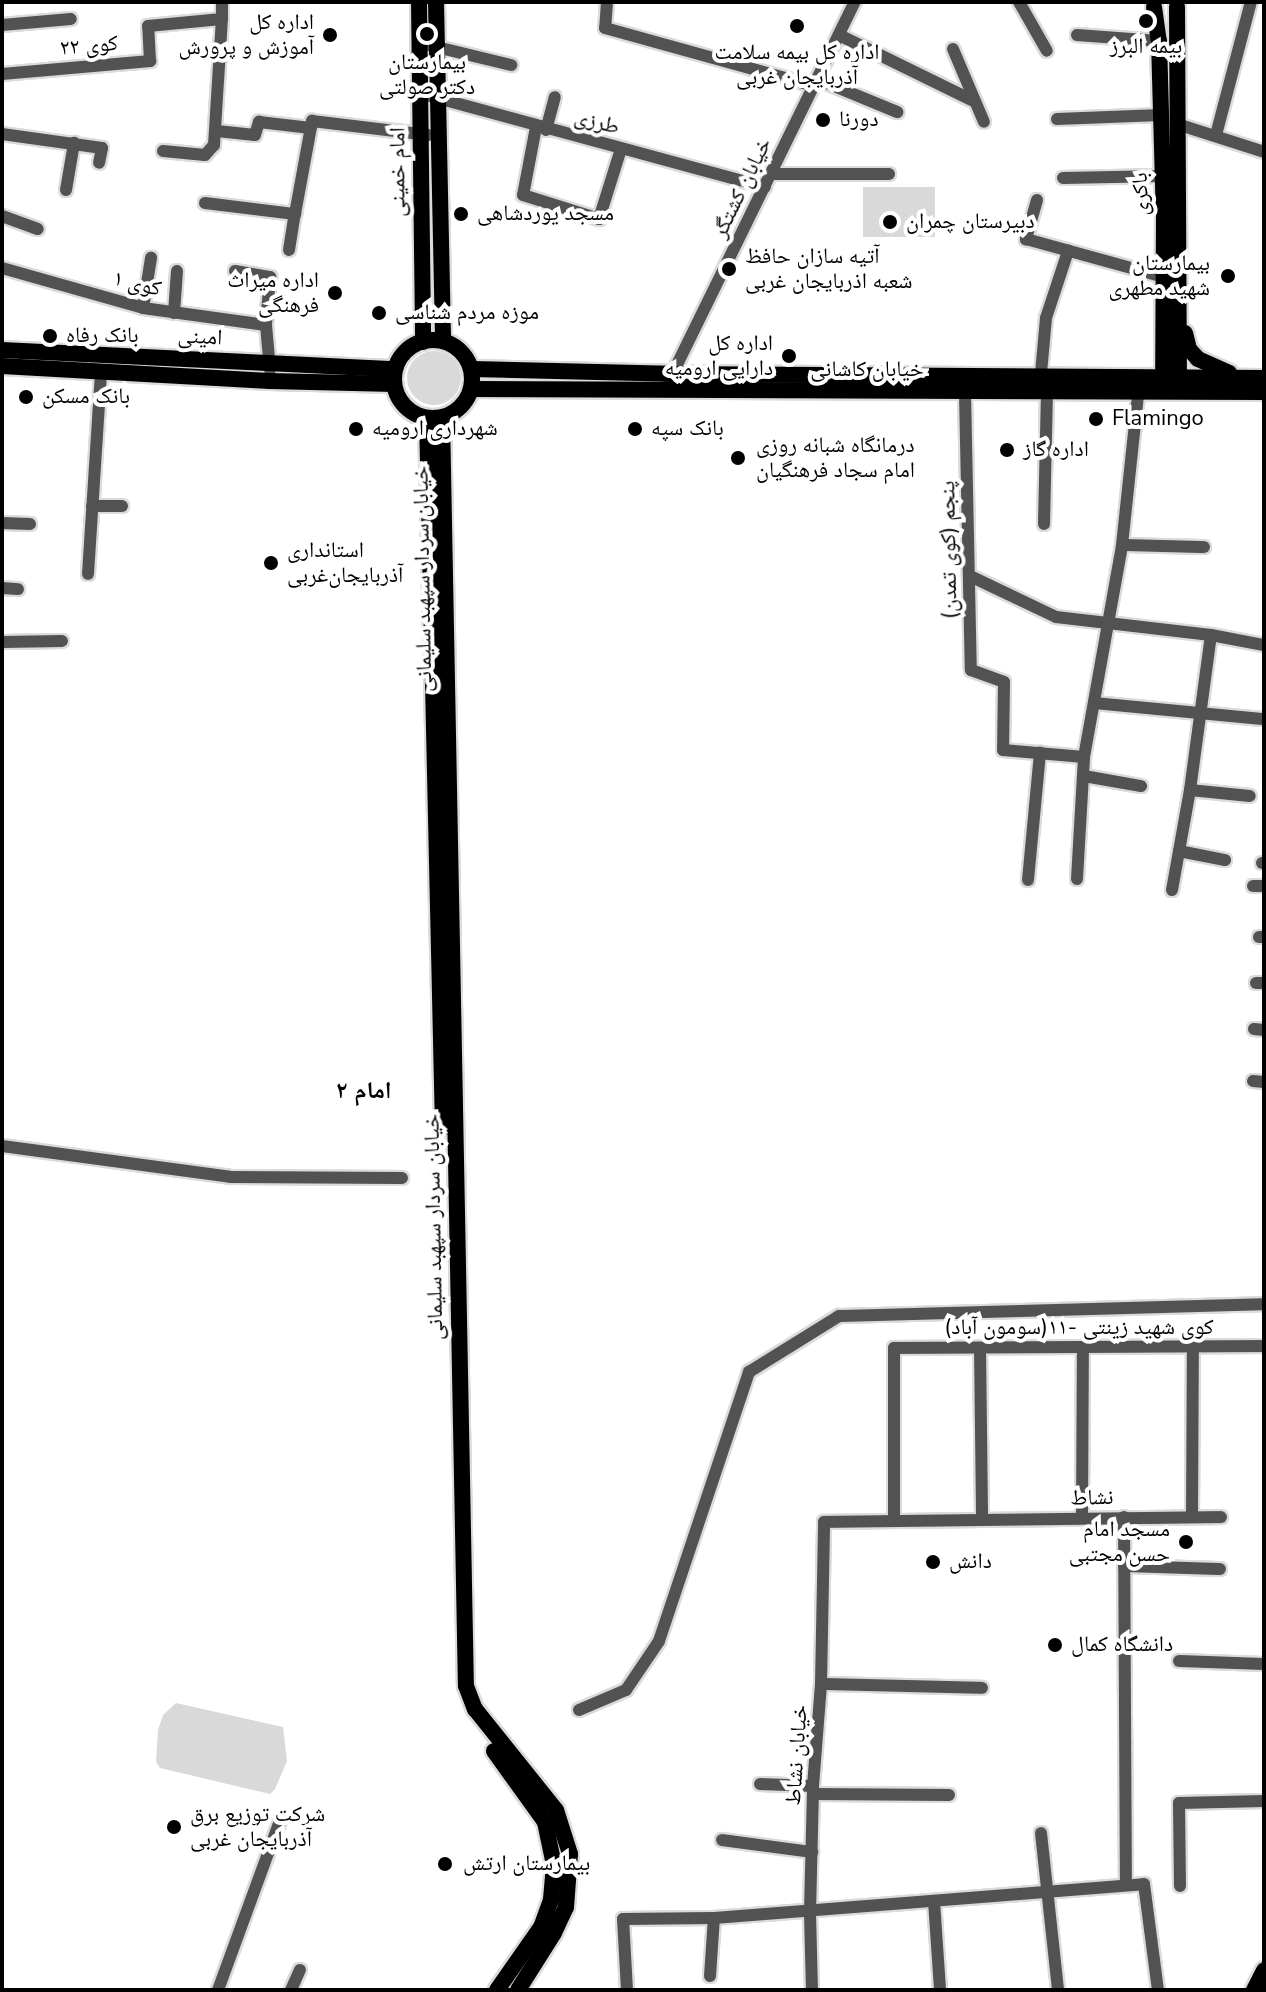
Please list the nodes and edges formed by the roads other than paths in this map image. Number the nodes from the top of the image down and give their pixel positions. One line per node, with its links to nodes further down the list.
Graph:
1 (222, 2): 11 (street)
2 (419, 2): 16 (main road, امام خمینی)
3 (436, 2): 17 (main road, امام خمینی)
4 (607, 2): 22 (street)
5 (855, 2): 13 (street, خیابان کشتگر)
6 (1019, 2): 19 (street)
7 (1251, 2): 37 (street)
8 (1150, 5): 9 (main road); 15 (main road, باکری)
9 (1181, 5): 31 (main road, باکری)
10 (71, 19): 12 (street)
11 (222, 19): 21 (street, کوی ۲۲); 34 (street)
12 (2, 25)
13 (839, 35): 22 (street, خیابان کشتگر); 26 (street)
14 (1077, 35): 15 (street)
15 (1159, 41): 28 (main road, باکری)
16 (420, 43): 17 (street); 23 (main road, امام خمینی)
17 (438, 45): 20 (street); 25 (main road, امام خمینی)
18 (953, 49): 26 (street)
19 (1047, 51)
20 (511, 65)
21 (2, 74)
22 (816, 82): 27 (street); 44 (street, خیابان کشتگر)
23 (420, 92): 25 (street, طرزی); 36 (main road, امام خمینی)
24 (555, 97): 33 (street)
25 (440, 99): 33 (street, طرزی); 38 (main road, امام خمینی)
26 (974, 101): 30 (street)
27 (897, 112)
28 (1161, 115): 29 (street); 46 (main road, باکری)
29 (1057, 119)
30 (984, 122)
31 (1177, 124): 37 (street); 53 (main road, باکری)
32 (311, 125): 34 (street); 36 (street); 52 (street)
33 (541, 128): 40 (street, طرزی); 40 (street)
34 (217, 131): 41 (street)
35 (2, 134): 39 (street)
36 (419, 134): 38 (street); 68 (main road, امام خمینی)
37 (1216, 135): 42 (street)
38 (439, 137): 67 (main road, امام خمینی)
39 (74, 143): 43 (street); 49 (street)
40 (621, 149): 48 (street, طرزی)
41 (163, 151)
42 (1264, 152)
43 (99, 163)
44 (771, 174): 45 (street); 48 (street, خیابان کشتگر)
45 (889, 174)
46 (1163, 176): 47 (street); 53 (main road, باکری)
47 (1063, 178)
48 (765, 187): 74 (street, خیابان کشتگر)
49 (66, 190)
50 (1037, 200): 57 (street)
51 (205, 203): 52 (street)
52 (295, 214): 56 (street)
53 (1171, 214): 62 (main road, باکری); 65 (main road, باکری)
54 (2, 216): 55 (street)
55 (38, 229)
56 (289, 250)
57 (1068, 251): 62 (street); 80 (street)
58 (151, 258): 63 (street)
59 (2, 268): 63 (street, کوی ۱)
60 (177, 271): 64 (street)
61 (235, 271): 66 (street)
62 (1164, 277): 79 (main road, باکری)
63 (143, 308): 64 (street, کوی ۱)
64 (174, 313): 66 (street, کوی ۱)
65 (1181, 317): 76 (main road); 79 (main road, باکری)
66 (266, 325): 70 (street)
67 (443, 341): 68 (main road); 72 (main road)
68 (423, 342): 75 (main road)
69 (2, 350): 70 (main road, امینی)
70 (270, 362): 75 (main road, امینی); 77 (street)
71 (2, 366): 73 (main road, امینی)
72 (471, 369): 74 (main road); 81 (main road)
73 (101, 371): 77 (main road, امینی); 86 (street)
74 (670, 374): 80 (main road); 82 (street, خیابان کشتگر)
75 (395, 377): 77 (main road, امینی); 85 (main road)
76 (1257, 378): 79 (main road, خیابان کاشانی)
77 (270, 381)
78 (1139, 386): 79 (main road, خیابان کاشانی); 80 (main road, خیابان کاشانی); 91 (street)
79 (1171, 386): 83 (main road, خیابان کاشانی)
80 (1042, 388): 84 (main road, خیابان کاشانی); 90 (street)
81 (471, 389): 82 (main road, خیابان کاشانی); 85 (main road)
82 (667, 392): 84 (main road, خیابان کاشانی)
83 (1264, 392)
84 (965, 393): 94 (street, پنجم (کوی تمدن))
85 (434, 417): 156 (main road, خیابان سردار سپهبد سلیمانی); 157 (main road, خیابان سردار سپهبد سلیمانی)
86 (92, 506): 87 (street); 93 (street)
87 (122, 506)
88 (2, 523): 89 (street)
89 (30, 524)
90 (1044, 524)
91 (1122, 545): 92 (street); 97 (street)
92 (1204, 547)
93 (88, 574)
94 (970, 576): 97 (street); 105 (street, پنجم (کوی تمدن))
95 (2, 588): 96 (street)
96 (18, 589)
97 (1107, 622): 98 (street); 102 (street)
98 (1211, 635): 101 (street); 103 (street)
99 (62, 641): 100 (street)
100 (2, 642)
101 (1264, 645)
102 (1095, 703): 103 (street); 106 (street)
103 (1201, 715): 104 (street); 109 (street)
104 (1261, 719)
105 (1040, 753): 106 (street); 114 (street)
106 (1084, 757): 107 (street)
107 (1084, 776): 108 (street); 113 (street)
108 (1141, 786)
109 (1190, 790): 110 (street); 111 (street)
110 (1250, 796)
111 (1179, 851): 112 (street); 115 (street)
112 (1225, 860)
113 (1077, 879)
114 (1028, 880)
115 (1172, 890)
116 (2, 1146): 117 (street)
117 (402, 1178)
118 (1264, 1304): 136 (street)
119 (1264, 1346): 122 (street, کوی شهید زینتی -۱۱(سومون آباد))
120 (980, 1348): 121 (street, کوی شهید زینتی -۱۱(سومون آباد)); 127 (street); 128 (street, کوی شهید زینتی -۱۱(سومون آباد))
121 (1083, 1349): 122 (street, کوی شهید زینتی -۱۱(سومون آباد)); 126 (street)
122 (1193, 1349): 123 (street)
123 (1192, 1516): 124 (street, نشاط); 125 (street, نشاط)
124 (1124, 1517): 126 (street, نشاط); 130 (street)
125 (1221, 1517)
126 (1082, 1518): 127 (street, نشاط)
127 (982, 1520): 128 (street, نشاط)
128 (894, 1521): 129 (street, نشاط)
129 (824, 1522): 134 (street, خیابان نشاط)
130 (1124, 1566): 131 (street); 145 (street)
131 (1220, 1569)
132 (1179, 1661): 133 (street)
133 (1264, 1664)
134 (821, 1684): 135 (street); 138 (street, خیابان نشاط)
135 (982, 1688)
136 (579, 1710)
137 (760, 1784): 138 (street)
138 (813, 1790): 139 (street); 144 (street, خیابان نشاط)
139 (949, 1795)
140 (1264, 1801): 146 (street)
141 (280, 1821): 154 (street)
142 (1041, 1833): 147 (street)
143 (722, 1840): 144 (street)
144 (812, 1852): 149 (street, خیابان نشاط)
145 (1126, 1885): 147 (street); 162 (street)
146 (1180, 1886)
147 (1045, 1890): 148 (street); 161 (street)
148 (934, 1901): 149 (street); 160 (street)
149 (810, 1912): 150 (street); 159 (street, خیابان نشاط)
150 (714, 1918): 153 (street); 158 (street)
151 (300, 1970): 155 (street)
152 (1264, 1970): 163 (main road)
153 (710, 1976)
154 (218, 1990)
155 (291, 1990)
156 (497, 1990)
157 (518, 1990)
158 (627, 1990)
159 (812, 1990)
160 (940, 1990)
161 (1058, 1990)
162 (1158, 1990)
163 (1254, 1990)

